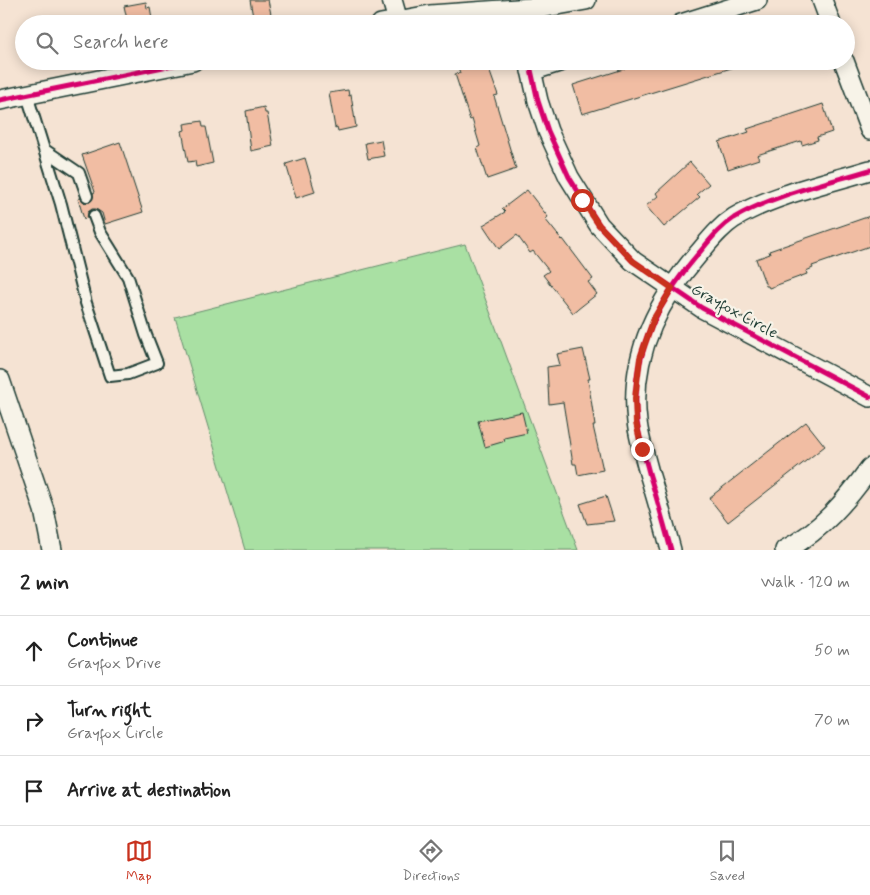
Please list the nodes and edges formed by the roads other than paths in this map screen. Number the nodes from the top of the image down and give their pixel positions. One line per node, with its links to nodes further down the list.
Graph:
1 (392, 0): 6 (street)
2 (586, 0): 5 (street)
3 (757, 0): 8 (street)
4 (822, 0): 9 (street)
5 (516, 11): 7 (street)
6 (391, 15)
7 (430, 15)
8 (710, 15)
9 (828, 15)
10 (149, 70): 13 (street)
11 (531, 70): 20 (street)
12 (847, 70): 15 (street)
13 (27, 95): 14 (street); 16 (lane)
14 (0, 100)
15 (870, 130)
16 (45, 150): 18 (lane); 19 (lane)
17 (870, 170): 20 (street)
18 (87, 196)
19 (94, 216)
20 (672, 288): 22 (street, Grayfox Circle); 25 (street, Grayfox Circle)
21 (0, 380): 24 (street)
22 (870, 397)
23 (870, 468): 26 (street)
24 (52, 550)
25 (672, 550)
26 (785, 550)

